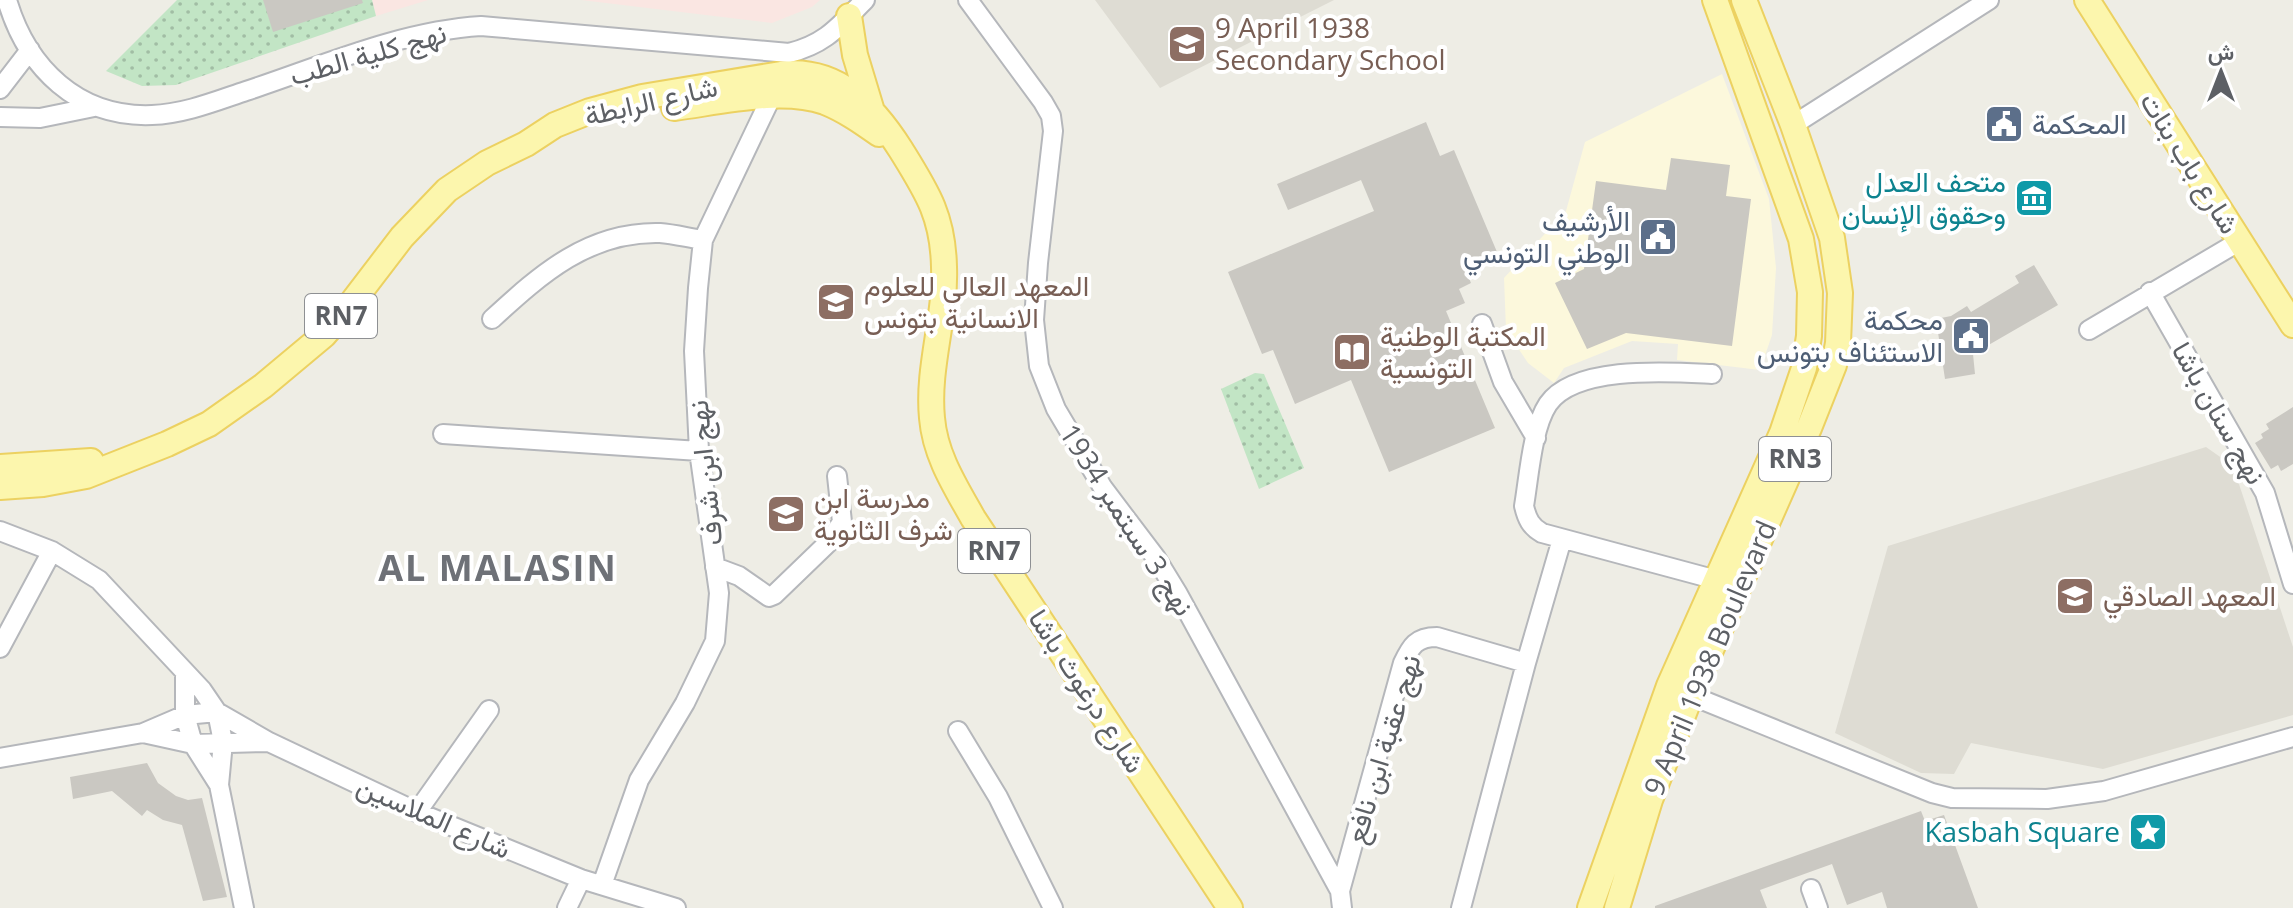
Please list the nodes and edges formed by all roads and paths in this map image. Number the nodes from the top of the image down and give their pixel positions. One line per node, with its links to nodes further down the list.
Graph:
1 (7, 0): 8 (street, نهج كلية الطب)
2 (968, 0): 56 (street, نهج 3 سبتمبر 1934)
3 (1715, 0): 35 (main road, 9 April 1938 Boulevard / RN3)
4 (1744, 0): 14 (main road, 9 April 1938 Boulevard / RN3)
5 (1989, 0): 14 (street)
6 (2087, 0): 17 (main road, شارع باب بنات)
7 (857, 8): 9 (street); 12 (main road)
8 (30, 50): 10 (street); 11 (street, نهج كلية الطب)
9 (781, 74): 11 (street, نهج كلية الطب); 12 (main road, شارع درغوث باشا / RN7); 15 (main road, شارع درغوث باشا / RN7); 16 (street, نهج ابن شرف); 27 (main road, شارع الرابطة / RN7)
10 (0, 89)
11 (94, 107): 13 (street)
12 (872, 111): 15 (main road, شارع درغوث باشا / RN7)
13 (0, 117)
14 (1793, 125): 35 (main road, 9 April 1938 Boulevard / RN3)
15 (901, 150): 61 (main road, شارع درغوث باشا / RN7)
16 (703, 240): 19 (street); 26 (street, نهج ابن شرف)
17 (2240, 241): 18 (street); 21 (main road, شارع باب بنات)
18 (2150, 292): 22 (street); 36 (street, نهج سنان باشا)
19 (492, 319)
20 (1482, 324): 25 (street)
21 (2293, 325)
22 (2089, 330)
23 (1712, 374): 25 (street)
24 (443, 434): 26 (street)
25 (1536, 438): 32 (street)
26 (699, 451): 34 (street, نهج ابن شرف)
27 (130, 459): 28 (main road, RN7); 30 (main road, RN7)
28 (0, 467)
29 (837, 476): 34 (street)
30 (0, 487)
31 (0, 531): 33 (street, شارع الملاسين)
32 (1562, 539): 35 (street); 38 (street)
33 (52, 551): 37 (street); 39 (street, شارع الملاسين)
34 (715, 567): 54 (street, نهج ابن شرف)
35 (1727, 583): 40 (main road, 9 April 1938 Boulevard / RN3)
36 (2293, 584)
37 (0, 648)
38 (1526, 663): 56 (street, نهج عقبة ابن نافع); 62 (street)
39 (185, 674): 42 (street, شارع الملاسين); 43 (street)
40 (1680, 690): 46 (street); 63 (main road, 9 April 1938 Boulevard / RN3); 64 (main road, 9 April 1938 Boulevard / RN3)
41 (489, 710): 52 (street)
42 (217, 712): 43 (street); 47 (street, شارع الملاسين); 48 (street, شارع الملاسين)
43 (185, 715): 45 (street); 49 (street)
44 (958, 731): 60 (street)
45 (143, 733): 49 (street, شارع الملاسين); 50 (street)
46 (2293, 737)
47 (223, 742): 48 (street, شارع الملاسين); 49 (street, شارع الملاسين); 51 (street, شارع الملاسين)
48 (269, 742): 52 (street, شارع الملاسين)
49 (193, 744): 51 (street)
50 (0, 758)
51 (219, 785): 57 (street)
52 (417, 812): 53 (street, شارع الملاسين)
53 (581, 879): 54 (street, شارع الملاسين); 58 (street)
54 (602, 885): 59 (street, شارع الملاسين)
55 (1811, 889): 65 (street)
56 (1341, 900)
57 (244, 908)
58 (567, 908)
59 (676, 908)
60 (1053, 908)
61 (1230, 908)
62 (1461, 908)
63 (1590, 908)
64 (1617, 908)
65 (1818, 908)

